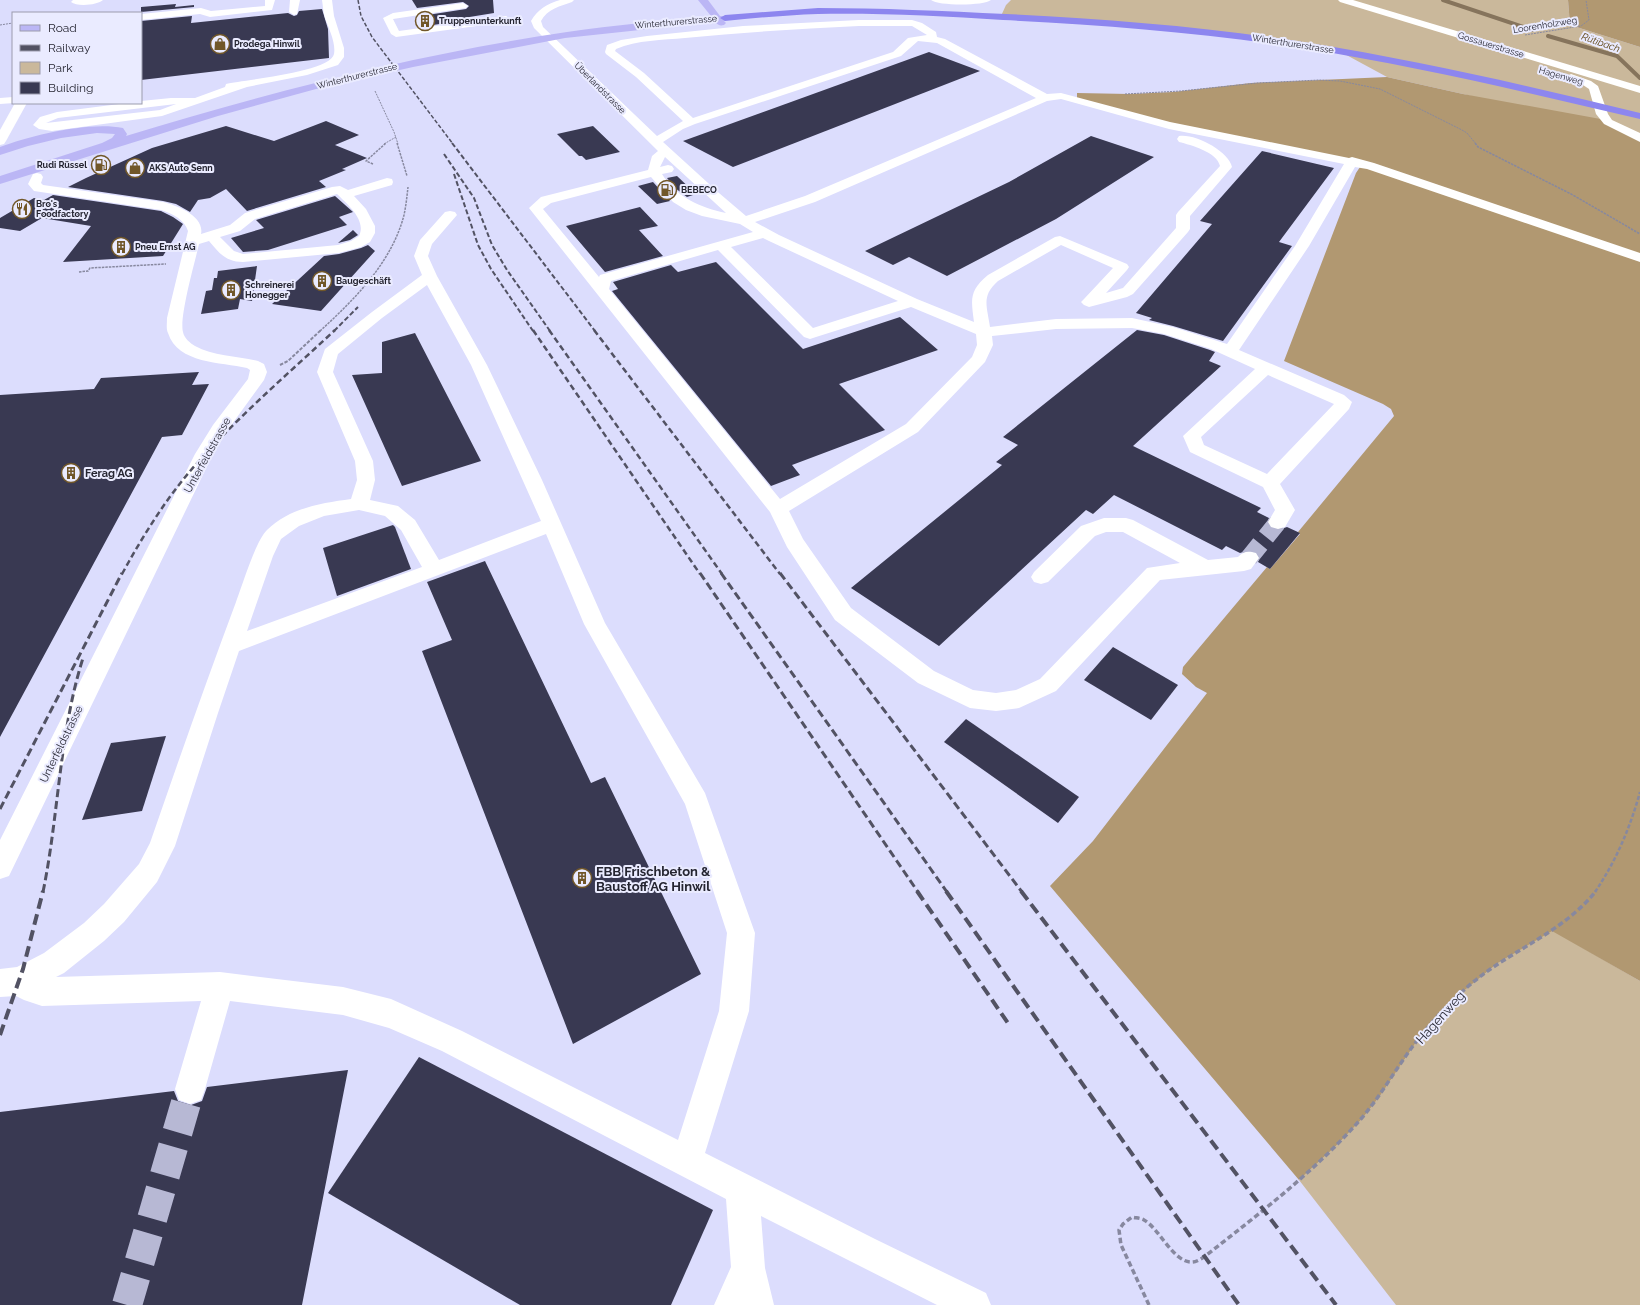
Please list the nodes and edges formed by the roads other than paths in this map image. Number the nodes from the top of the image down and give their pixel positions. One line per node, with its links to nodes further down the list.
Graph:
1 (98, 0): 9 (street)
2 (270, 0): 19 (street)
3 (295, 0): 13 (street)
4 (327, 0): 27 (street)
5 (569, 0): 17 (street)
6 (936, 0): 7 (street)
7 (986, 0)
8 (1343, 0): 24 (street, Gossauerstrasse)
9 (77, 1): 12 (street)
10 (704, 2): 18 (main road); 20 (main road)
11 (461, 3): 14 (street); 21 (street)
12 (71, 12)
13 (294, 12)
14 (481, 12): 21 (street); 21 (street)
15 (527, 14): 17 (street)
16 (940, 14): 18 (highway); 18 (highway); 35 (highway, Winterthurerstrasse)
17 (540, 15): 39 (street, Überlandstrasse)
18 (723, 15): 20 (main road, Winterthurerstrasse); 46 (main road, Winterthurerstrasse)
19 (142, 17)
20 (664, 22): 40 (main road, Winterthurerstrasse)
21 (472, 24): 22 (street)
22 (478, 34)
23 (931, 39): 31 (street); 36 (street); 36 (street)
24 (1480, 42): 25 (street); 28 (street, Gossauerstrasse)
25 (1473, 50)
26 (1523, 66): 37 (street, Hagenweg)
27 (245, 84): 29 (street); 33 (street)
28 (1640, 90)
29 (142, 96)
30 (12, 100): 32 (street)
31 (1042, 100): 43 (street); 53 (street); 62 (street)
32 (0, 101)
33 (199, 101): 33 (street)
34 (20, 104): 38 (street)
35 (1640, 116)
36 (691, 122): 39 (street)
37 (1640, 138)
38 (0, 141)
39 (657, 141): 41 (street, Überlandstrasse)
40 (110, 144): 42 (main road); 42 (main road); 47 (main road, Winterthurerstrasse)
41 (666, 151): 44 (street, Überlandstrasse); 45 (street)
42 (2, 160)
43 (1357, 162): 58 (street); 65 (street)
44 (681, 165): 45 (street); 53 (street, Überlandstrasse)
45 (654, 172): 53 (street); 60 (street)
46 (37, 177): 49 (main road, Winterthurerstrasse); 50 (main road); 56 (street, Unterfeldstrasse)
47 (0, 180)
48 (387, 182): 51 (street)
49 (0, 187)
50 (14, 188)
51 (345, 195): 55 (street); 55 (street)
52 (450, 215): 59 (street)
53 (744, 220): 54 (street, Überlandstrasse)
54 (764, 233): 57 (street); 61 (street, Überlandstrasse)
55 (212, 236): 56 (street)
56 (194, 241): 77 (street, Unterfeldstrasse)
57 (721, 245): 60 (street); 61 (street)
58 (1640, 258)
59 (430, 276): 68 (street); 71 (street)
60 (600, 289): 69 (street)
61 (912, 302): 64 (street, Überlandstrasse)
62 (1081, 307): 63 (street); 64 (street)
63 (1056, 324): 64 (street); 65 (street)
64 (984, 332): 69 (street)
65 (1230, 351): 66 (street)
66 (1266, 368): 67 (street); 67 (street)
67 (1270, 483): 70 (street)
68 (359, 504): 74 (street); 76 (street)
69 (778, 509): 73 (street)
70 (1278, 522)
71 (552, 524): 74 (street); 81 (street)
72 (1249, 558): 73 (street)
73 (1206, 568): 75 (street)
74 (434, 570): 76 (street)
75 (1041, 577)
76 (230, 646): 78 (street)
77 (0, 867)
78 (10, 982): 79 (street)
79 (220, 986): 80 (street); 81 (street)
80 (190, 1089)
81 (687, 1161): 82 (street)
82 (742, 1189): 83 (street); 86 (street)
83 (748, 1268): 84 (street); 85 (street)
84 (731, 1305)
85 (757, 1305)
86 (974, 1305)

